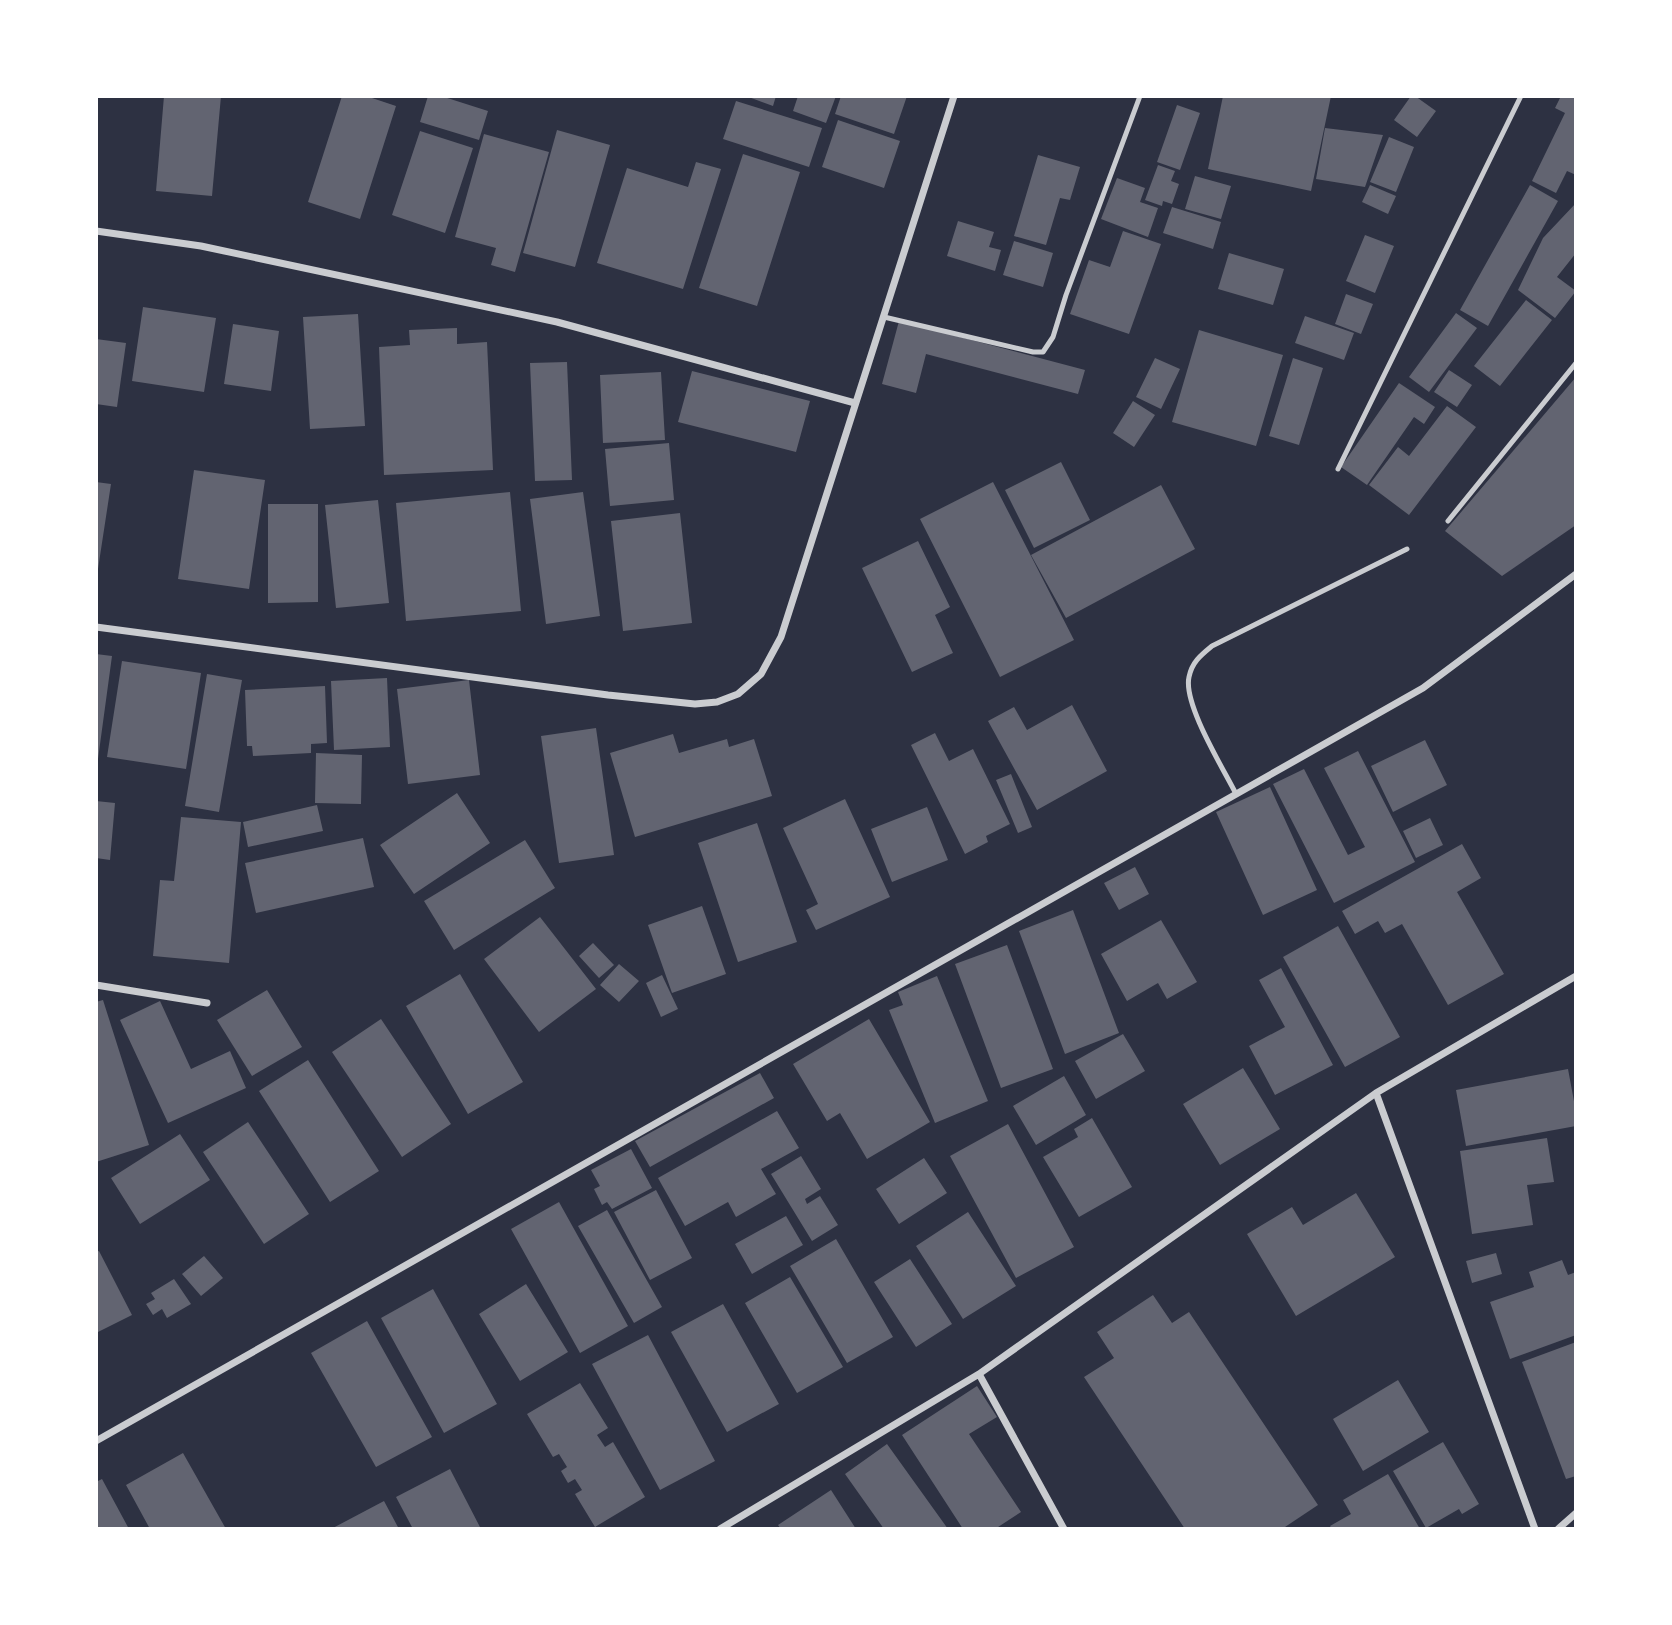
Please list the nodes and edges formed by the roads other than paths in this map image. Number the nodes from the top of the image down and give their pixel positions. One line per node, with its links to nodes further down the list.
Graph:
1 (954, 96): 5 (street)
2 (1140, 96): 5 (lane)
3 (1521, 96): 8 (lane)
4 (96, 231): 7 (street)
5 (884, 317): 7 (street)
6 (1576, 363): 9 (lane)
7 (855, 403): 12 (street)
8 (1338, 469)
9 (1448, 521)
10 (1407, 549): 13 (lane)
11 (1576, 574): 13 (street)
12 (96, 627)
13 (1236, 794): 19 (street)
14 (1576, 976): 17 (street)
15 (96, 985): 16 (street)
16 (207, 1003)
17 (1376, 1093): 18 (street); 23 (street)
18 (979, 1374): 21 (street); 22 (street)
19 (96, 1441)
20 (1576, 1513): 24 (street)
21 (720, 1529)
22 (1064, 1529)
23 (1535, 1529)
24 (1558, 1529)

